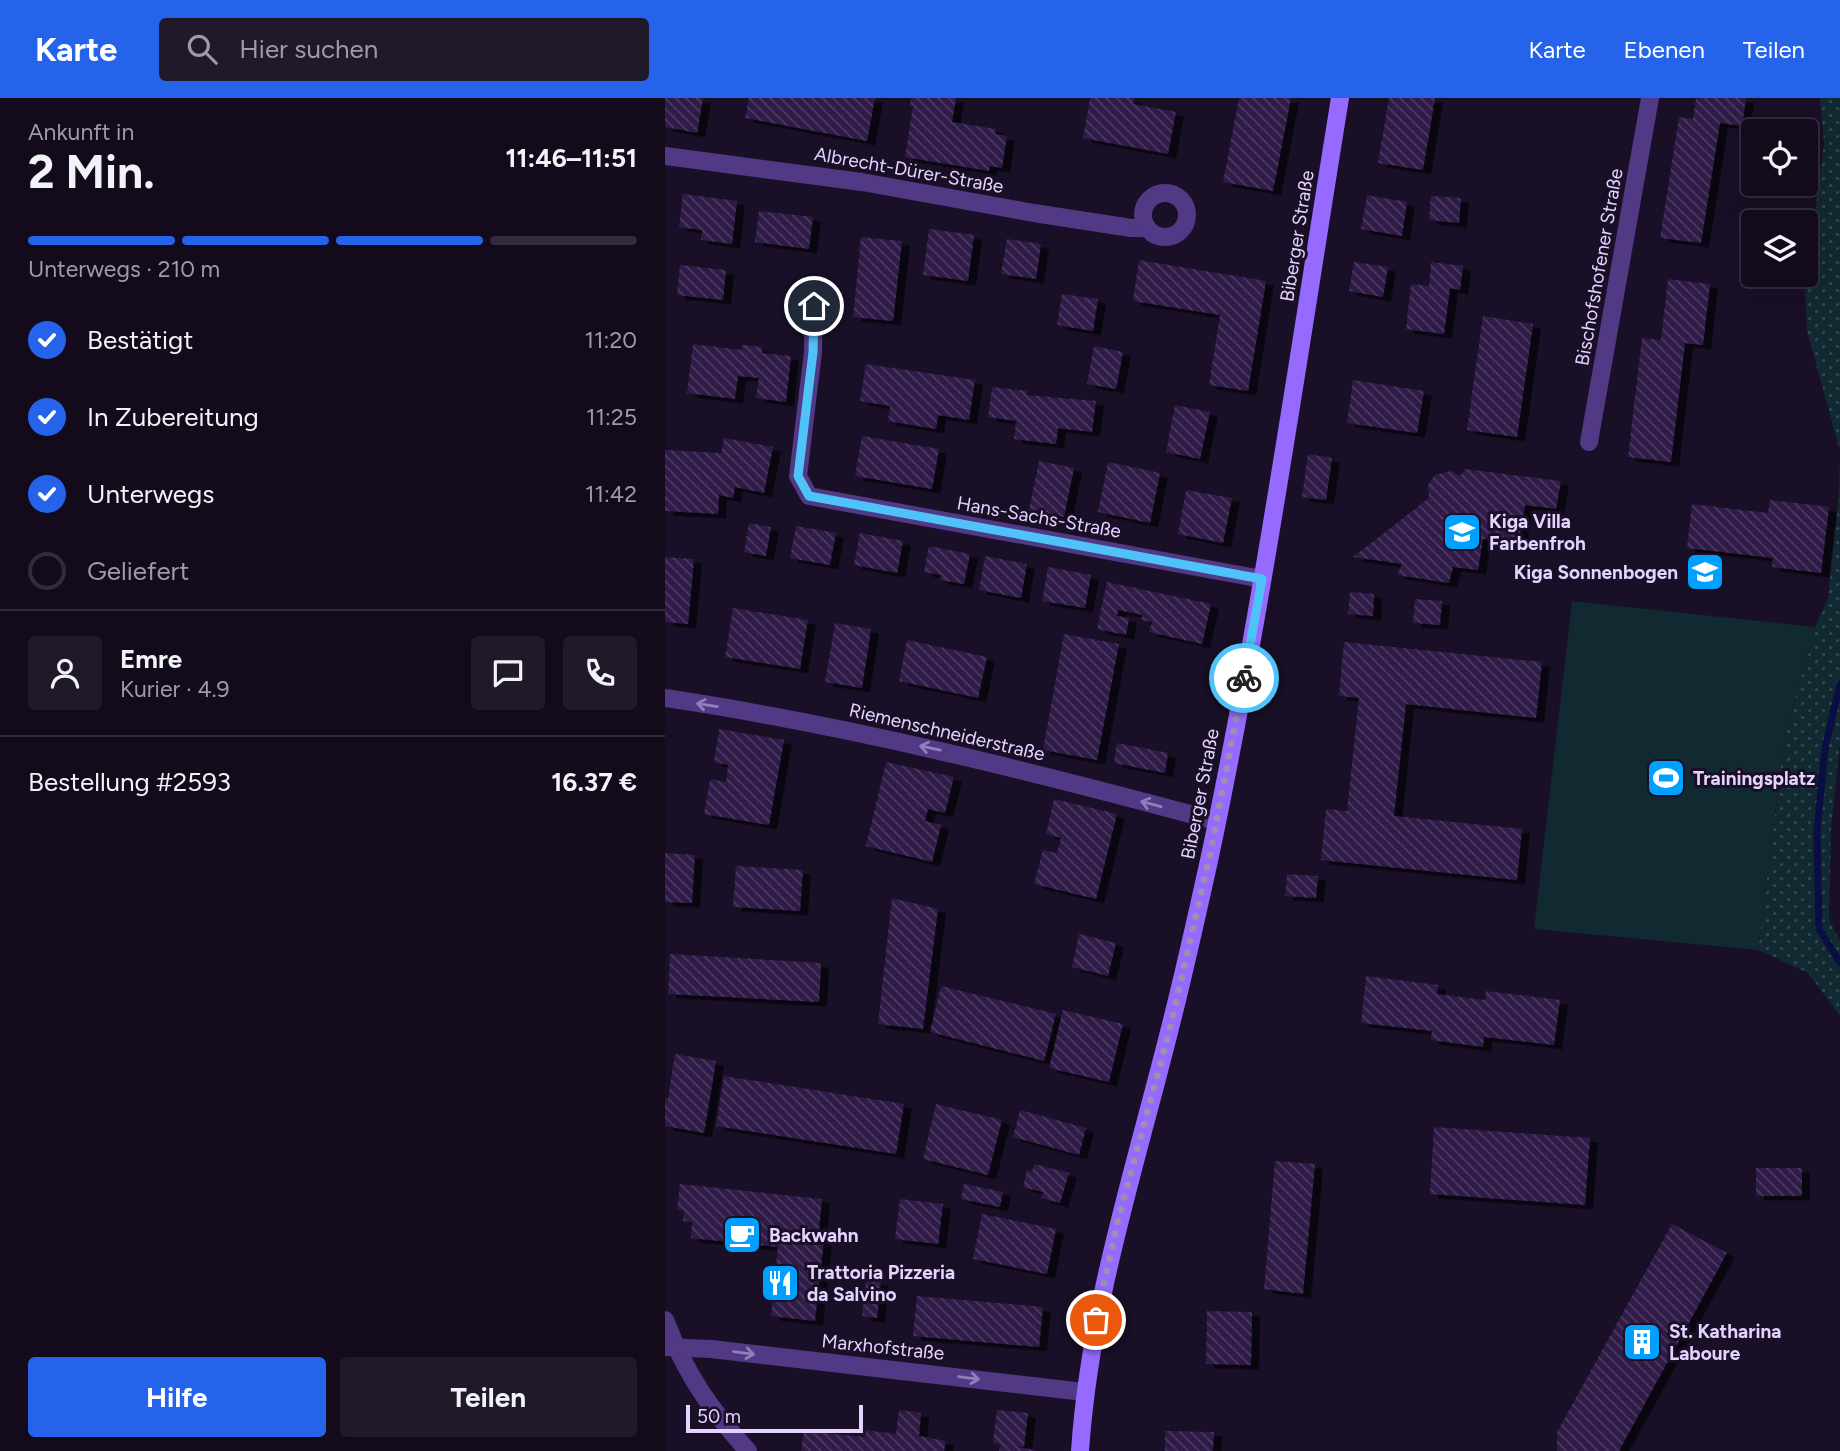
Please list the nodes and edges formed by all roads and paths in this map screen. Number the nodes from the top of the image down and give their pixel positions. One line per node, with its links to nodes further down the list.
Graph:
1 (1340, 98): 7 (main road, Biberger Straße)
2 (1650, 98): 6 (street, Bischofshofener Straße)
3 (665, 156): 4 (street, Albrecht-Dürer-Straße)
4 (1146, 228)
5 (814, 306): 7 (street, Hans-Sachs-Straße)
6 (1589, 442)
7 (1262, 579): 9 (main road, Biberger Straße)
8 (665, 698): 9 (street, Riemenschneiderstraße, one-way to 8)
9 (1216, 821): 12 (main road, Biberger Straße)
10 (665, 1320): 11 (street)
11 (671, 1348): 12 (street, Marxhofstraße, one-way to 12); 13 (street)
12 (1084, 1392): 14 (main road, Biberger Straße)
13 (748, 1451)
14 (1080, 1451)

